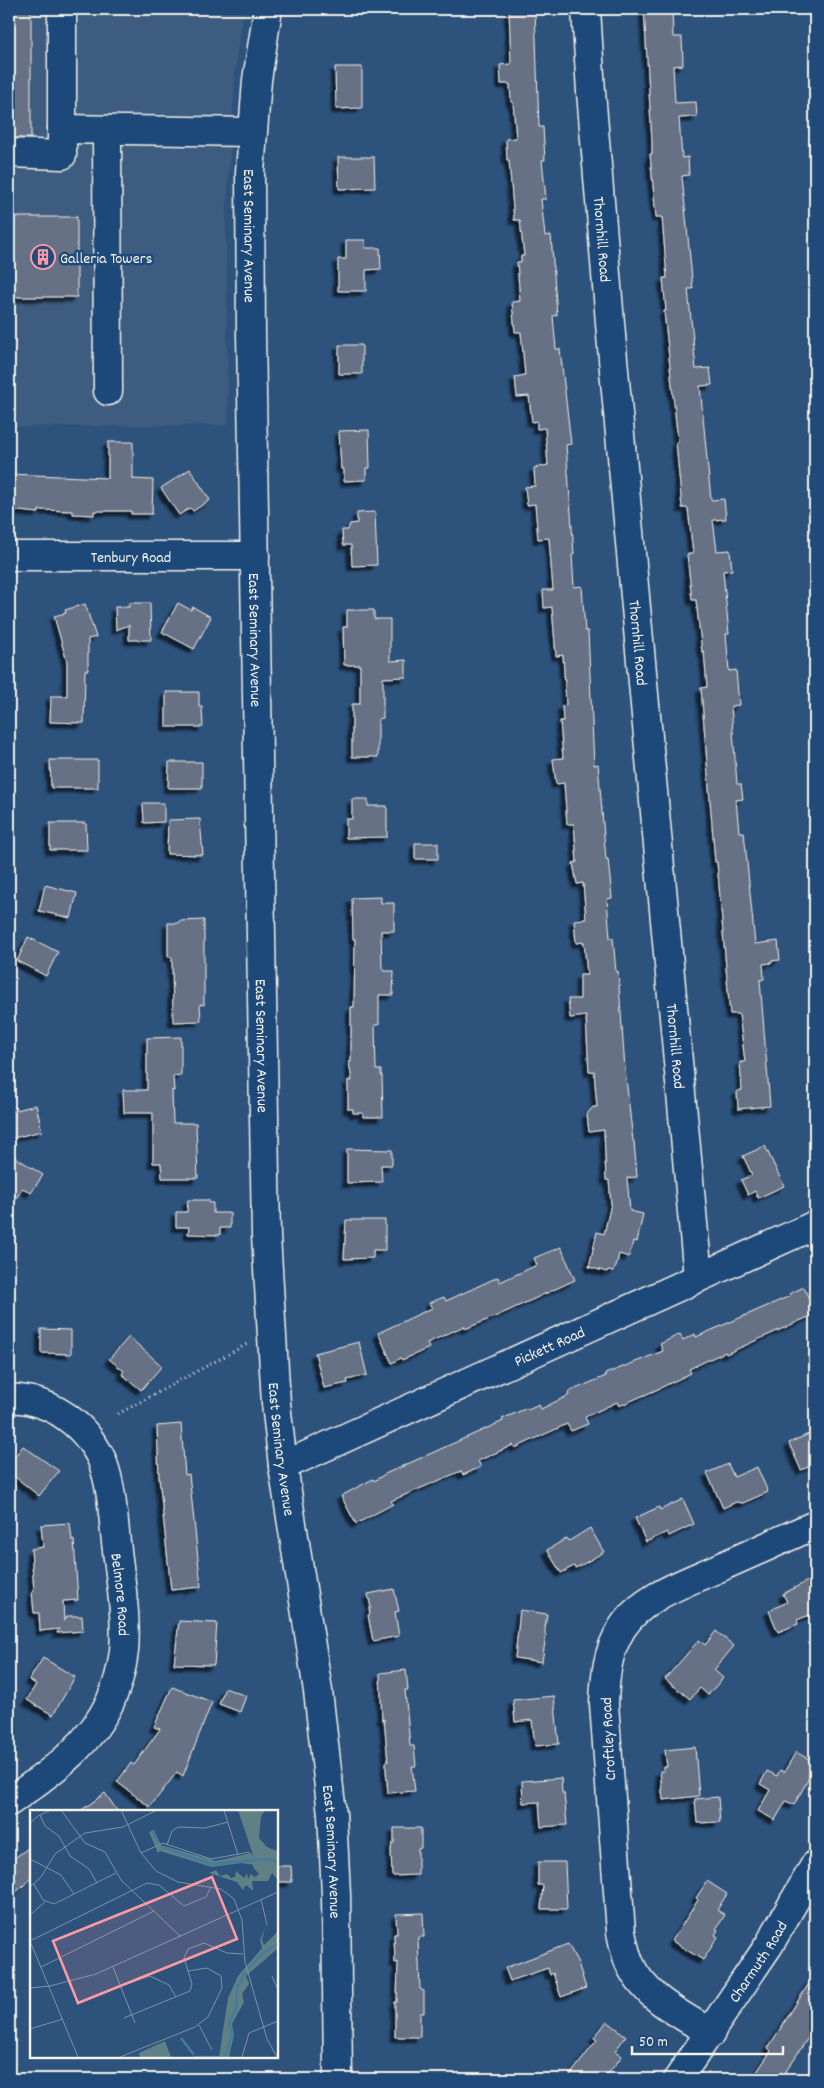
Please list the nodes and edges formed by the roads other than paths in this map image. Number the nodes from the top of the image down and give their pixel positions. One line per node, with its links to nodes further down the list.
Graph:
1 (62, 9): 6 (street)
2 (268, 9): 5 (street, East Seminary Avenue)
3 (586, 9): 12 (street, Thornhill Road)
4 (107, 130): 5 (street); 6 (street); 8 (street)
5 (252, 132): 10 (street, East Seminary Avenue)
6 (62, 142): 7 (street)
7 (9, 153)
8 (108, 391)
9 (9, 556): 10 (street, Tenbury Road)
10 (255, 556): 14 (street, East Seminary Avenue)
11 (815, 1225): 12 (street, Pickett Road)
12 (698, 1277): 14 (street, Pickett Road)
13 (9, 1398): 16 (street, Belmore Road)
14 (283, 1466): 19 (street, East Seminary Avenue)
15 (815, 1525): 18 (street, Croftley Road)
16 (9, 1802)
17 (815, 1865): 18 (street, Charmuth Road)
18 (711, 2033): 20 (street, Charmuth Road)
19 (338, 2079)
20 (678, 2079)

